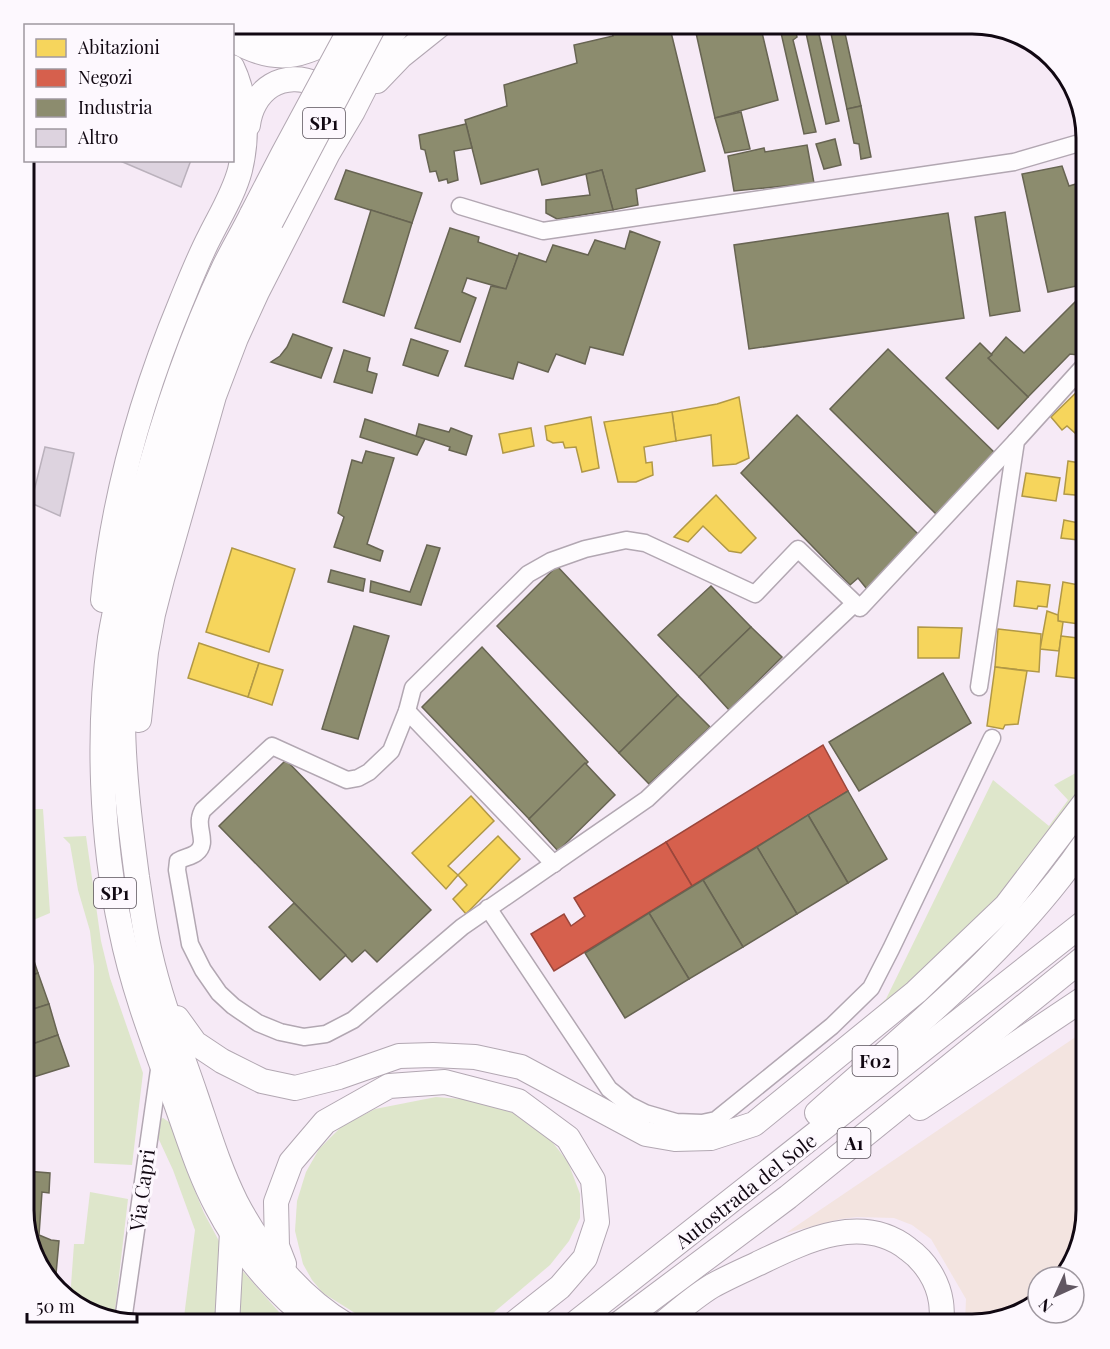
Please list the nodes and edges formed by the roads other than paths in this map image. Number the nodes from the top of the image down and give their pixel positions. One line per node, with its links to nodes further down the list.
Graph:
1 (255, 34): 2 (highway)
2 (320, 34)
3 (344, 34): 8 (main road)
4 (347, 34): 15 (highway, SP1, bridge)
5 (369, 34): 15 (highway, SP1, bridge)
6 (392, 34): 10 (highway)
7 (428, 34): 10 (highway)
8 (234, 42)
9 (234, 73): 11 (highway)
10 (353, 111): 13 (highway)
11 (244, 142): 13 (highway); 22 (highway)
12 (1076, 144): 14 (street)
13 (328, 153): 24 (highway)
14 (460, 206)
15 (262, 218): 22 (highway, SP1); 24 (highway, SP1)
16 (1076, 375): 17 (street)
17 (1016, 441): 18 (street); 19 (street)
18 (855, 603): 20 (street); 26 (street)
19 (979, 687)
20 (408, 711): 26 (street); 27 (street)
21 (992, 738): 27 (street)
22 (103, 744): 32 (highway, SP1)
23 (1076, 814): 30 (highway)
24 (131, 833): 30 (highway, SP1)
25 (1076, 857): 35 (highway, F02)
26 (554, 864): 27 (street)
27 (488, 908)
28 (1076, 929): 35 (highway, Autostrada del Sole / A1)
29 (1076, 964): 33 (highway, Autostrada del Sole / A1)
30 (160, 992): 36 (highway, SP1)
31 (1076, 1004): 33 (highway)
32 (160, 1060): 34 (highway, SP1); 37 (street, Via Capri)
33 (788, 1197): 43 (highway, Autostrada del Sole / A1)
34 (232, 1232): 38 (highway); 39 (highway, SP1)
35 (649, 1266): 42 (highway, Autostrada del Sole / A1)
36 (290, 1278): 40 (highway, SP1); 41 (highway)
37 (124, 1314)
38 (228, 1314)
39 (304, 1314)
40 (330, 1314)
41 (526, 1314)
42 (587, 1314)
43 (632, 1314)
44 (675, 1314): 45 (highway)
45 (942, 1314)

